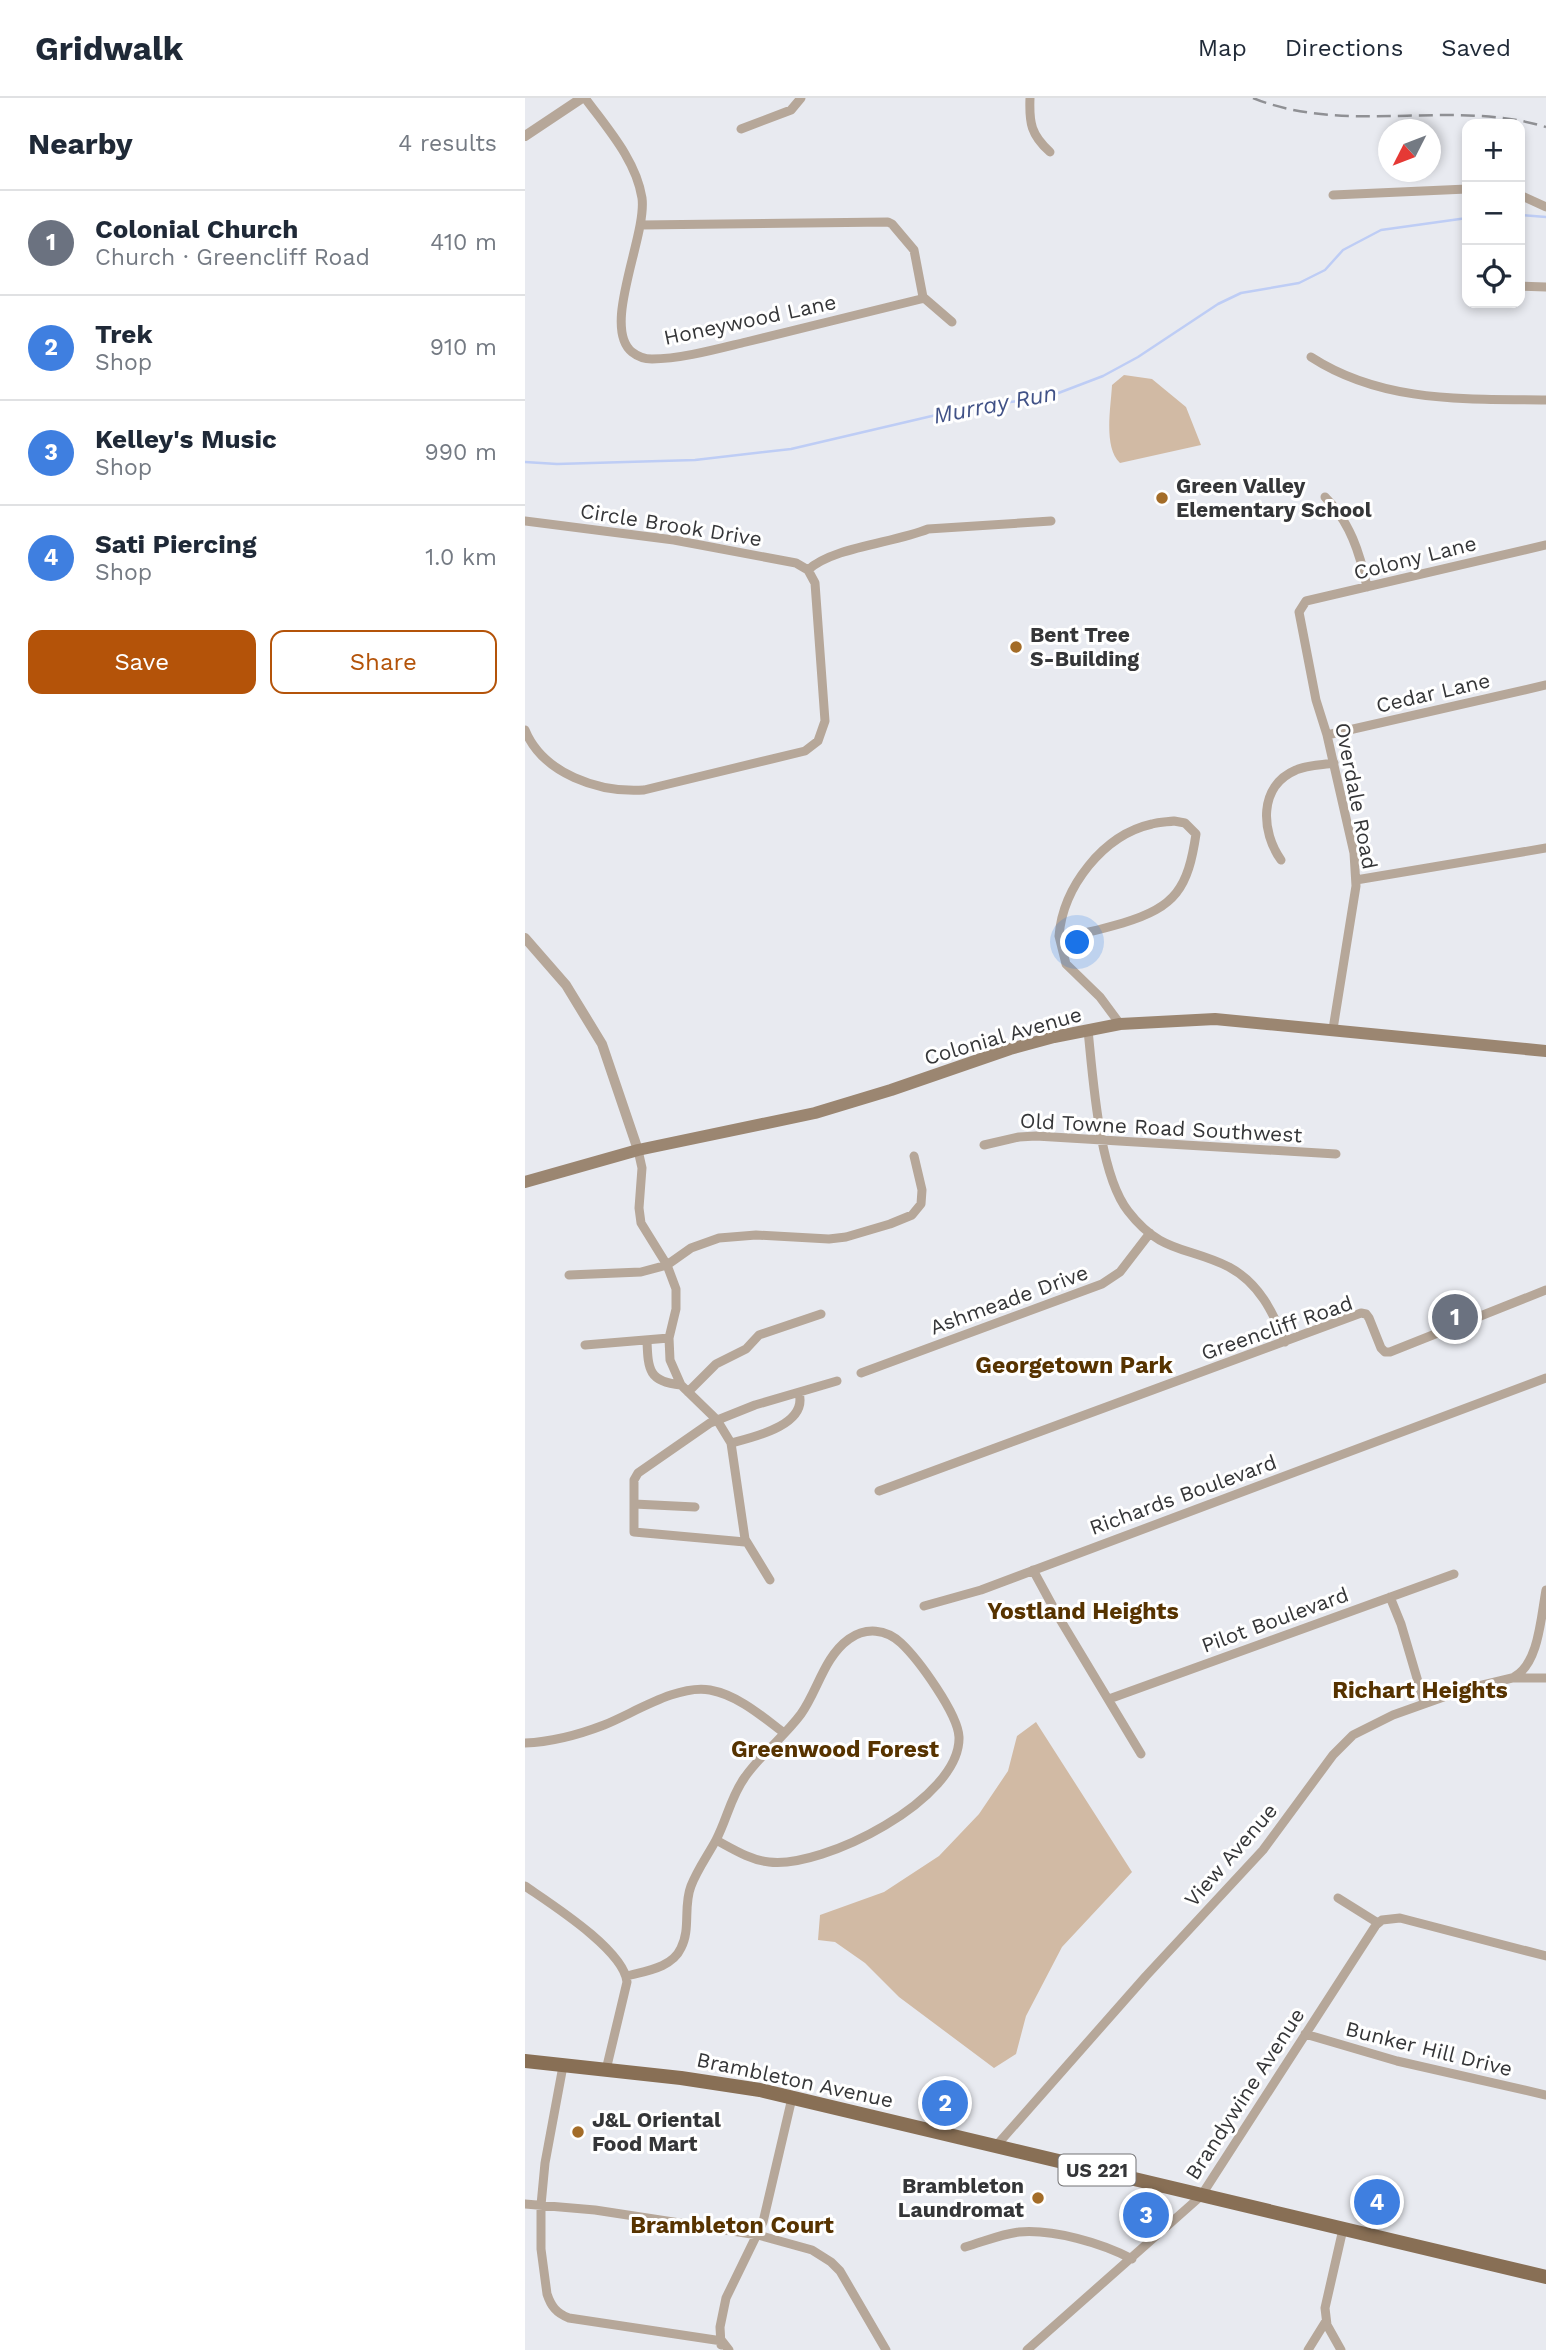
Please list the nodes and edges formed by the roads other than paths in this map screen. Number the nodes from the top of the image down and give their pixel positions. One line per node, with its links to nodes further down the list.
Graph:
1 (583, 98): 5 (street); 11 (street, Honeywood Lane)
2 (801, 98): 4 (street)
3 (1030, 98): 6 (street)
4 (741, 129)
5 (525, 136)
6 (1050, 152)
7 (1462, 189): 8 (street)
8 (1333, 195)
9 (1525, 196): 10 (street)
10 (1546, 206)
11 (641, 225): 14 (street); 14 (street, Honeywood Lane)
12 (1525, 286): 13 (street)
13 (1546, 287)
14 (923, 297): 15 (street)
15 (952, 323)
16 (1311, 357): 17 (street)
17 (1546, 400)
18 (1325, 497): 23 (street)
19 (525, 521): 22 (street, Circle Brook Drive)
20 (1051, 521): 22 (street)
21 (1546, 545): 23 (street, Colony Lane)
22 (808, 570): 26 (street)
23 (1367, 587): 24 (street, Colony Lane)
24 (1299, 612): 27 (street, Overdale Road)
25 (1546, 685): 27 (street, Cedar Lane)
26 (525, 730)
27 (1327, 735): 28 (street, Overdale Road)
28 (1334, 763): 30 (street); 31 (street, Overdale Road)
29 (1546, 848): 31 (street)
30 (1281, 860)
31 (1356, 880): 35 (street, Overdale Road)
32 (1059, 936): 32 (street); 34 (street)
33 (525, 938): 40 (street)
34 (1120, 1024): 35 (main road, Colonial Avenue); 36 (main road, Colonial Avenue)
35 (1333, 1029): 37 (main road, Colonial Avenue)
36 (1088, 1030): 38 (street); 40 (main road, Colonial Avenue)
37 (1546, 1051)
38 (1103, 1141): 39 (street, Old Towne Road Southwest); 41 (street, Old Towne Road Southwest); 44 (street)
39 (984, 1145)
40 (638, 1150): 43 (main road, Colonial Avenue); 45 (street)
41 (1336, 1154)
42 (914, 1156): 45 (street)
43 (525, 1182)
44 (1150, 1233): 51 (street); 53 (street, Ashmeade Drive)
45 (667, 1265): 46 (street); 49 (street)
46 (569, 1275)
47 (1546, 1290): 51 (street, Greencliff Road)
48 (821, 1314): 56 (street)
49 (669, 1338): 50 (street); 56 (street)
50 (647, 1341): 52 (street); 56 (street)
51 (1285, 1342): 60 (street, Greencliff Road)
52 (585, 1345)
53 (861, 1373)
54 (1546, 1378): 64 (street, Richards Boulevard)
55 (837, 1381): 57 (street)
56 (685, 1388): 58 (street)
57 (799, 1393): 58 (street); 59 (street)
58 (717, 1420): 59 (street); 61 (street)
59 (731, 1443): 63 (street)
60 (879, 1491)
61 (634, 1504): 62 (street); 63 (street)
62 (695, 1507)
63 (745, 1542): 66 (street)
64 (1033, 1570): 69 (street, Richards Boulevard); 72 (street)
65 (1454, 1574): 68 (street, Pilot Boulevard)
66 (770, 1580)
67 (1546, 1590): 70 (street)
68 (1390, 1597): 72 (street, Pilot Boulevard); 73 (street)
69 (924, 1606)
70 (1512, 1678): 71 (street, View Avenue); 73 (street, View Avenue)
71 (1546, 1678)
72 (1108, 1699): 76 (street)
73 (1424, 1702): 89 (street, View Avenue)
74 (784, 1733): 75 (street); 77 (street); 77 (street)
75 (525, 1743)
76 (1142, 1754)
77 (716, 1840): 82 (street)
78 (525, 1886): 82 (street)
79 (1338, 1898): 80 (street)
80 (1378, 1923): 81 (street); 83 (street, Brandywine Avenue)
81 (1546, 1956)
82 (627, 1976): 86 (street)
83 (1305, 2035): 87 (street, Bunker Hill Drive); 90 (street, Brandywine Avenue)
84 (525, 2062): 85 (main road, US 221)
85 (563, 2066): 86 (main road, US 221); 92 (street)
86 (606, 2070): 88 (main road, Brambleton Avenue / US 221)
87 (1546, 2095)
88 (792, 2098): 89 (main road, Brambleton Avenue / US 221); 94 (street)
89 (996, 2146): 90 (main road, Brambleton Avenue / US 221)
90 (1201, 2196): 93 (main road, Brambleton Avenue / US 221); 96 (street, Brandywine Avenue)
91 (525, 2204): 92 (street)
92 (541, 2206): 94 (street); 99 (street)
93 (1343, 2229): 97 (main road, Brambleton Avenue / US 221); 98 (street)
94 (758, 2235): 99 (street); 101 (street)
95 (965, 2247): 96 (street)
96 (1132, 2259): 102 (street, Brandywine Avenue)
97 (1546, 2277)
98 (1326, 2322): 103 (street); 104 (street)
99 (721, 2346): 100 (street)
100 (729, 2350)
101 (886, 2350)
102 (1027, 2350)
103 (1308, 2350)
104 (1341, 2350)

